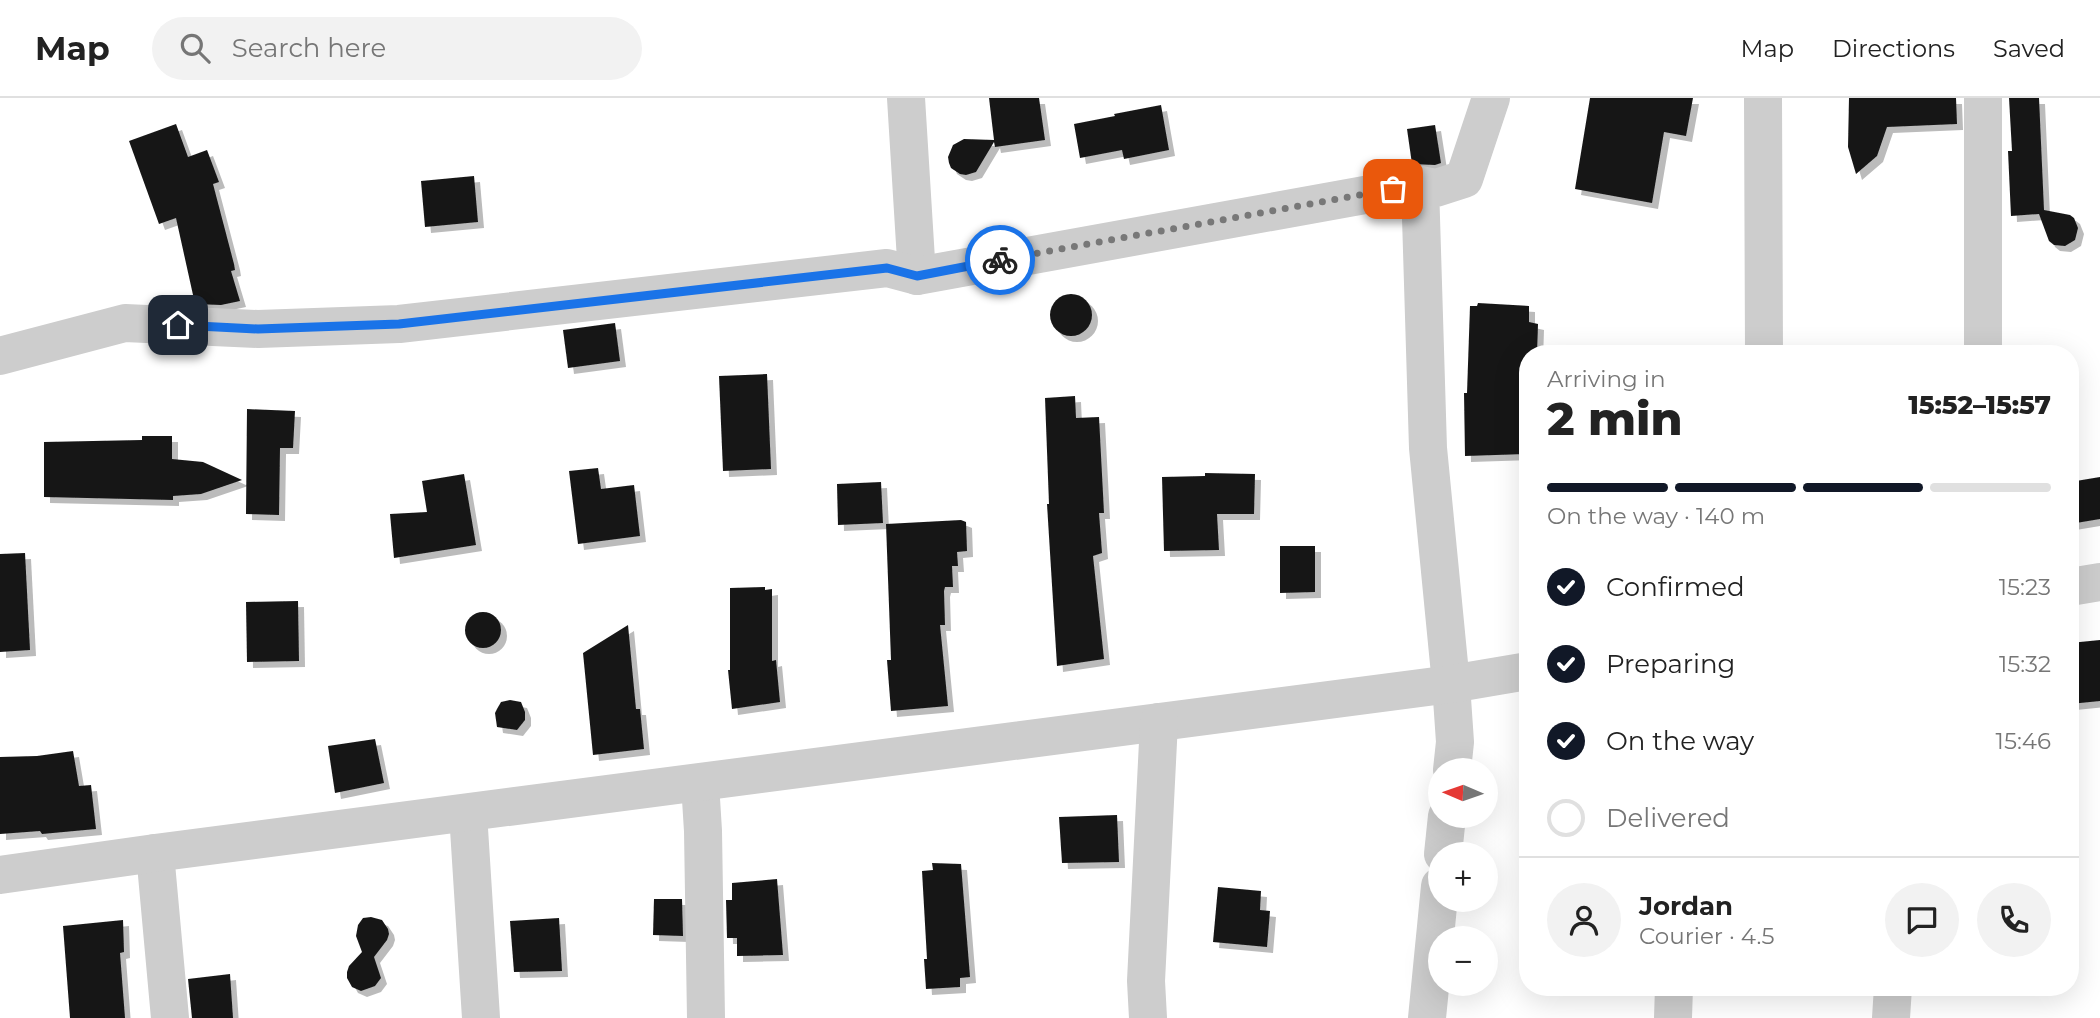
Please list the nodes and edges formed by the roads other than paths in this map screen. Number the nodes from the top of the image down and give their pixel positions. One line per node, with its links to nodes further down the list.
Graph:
1 (906, 98): 6 (street)
2 (1491, 98): 5 (street)
3 (1763, 98): 7 (street)
4 (1983, 98): 8 (street)
5 (1420, 185): 6 (street); 13 (street)
6 (917, 276): 9 (street)
7 (1764, 345)
8 (1983, 345)
9 (0, 356)
10 (2100, 582): 11 (street)
11 (2079, 586)
12 (1519, 673): 13 (street)
13 (1451, 684): 14 (street); 15 (street)
14 (1159, 722): 16 (street); 26 (street)
15 (1453, 758)
16 (700, 783): 17 (street); 25 (street)
17 (468, 813): 18 (street); 24 (street)
18 (155, 853): 19 (street); 23 (street)
19 (0, 875)
20 (1437, 912): 27 (street)
21 (1674, 996): 28 (street)
22 (1892, 996): 29 (street)
23 (170, 1018)
24 (481, 1018)
25 (706, 1018)
26 (1148, 1018)
27 (1427, 1018)
28 (1673, 1018)
29 (1891, 1018)

